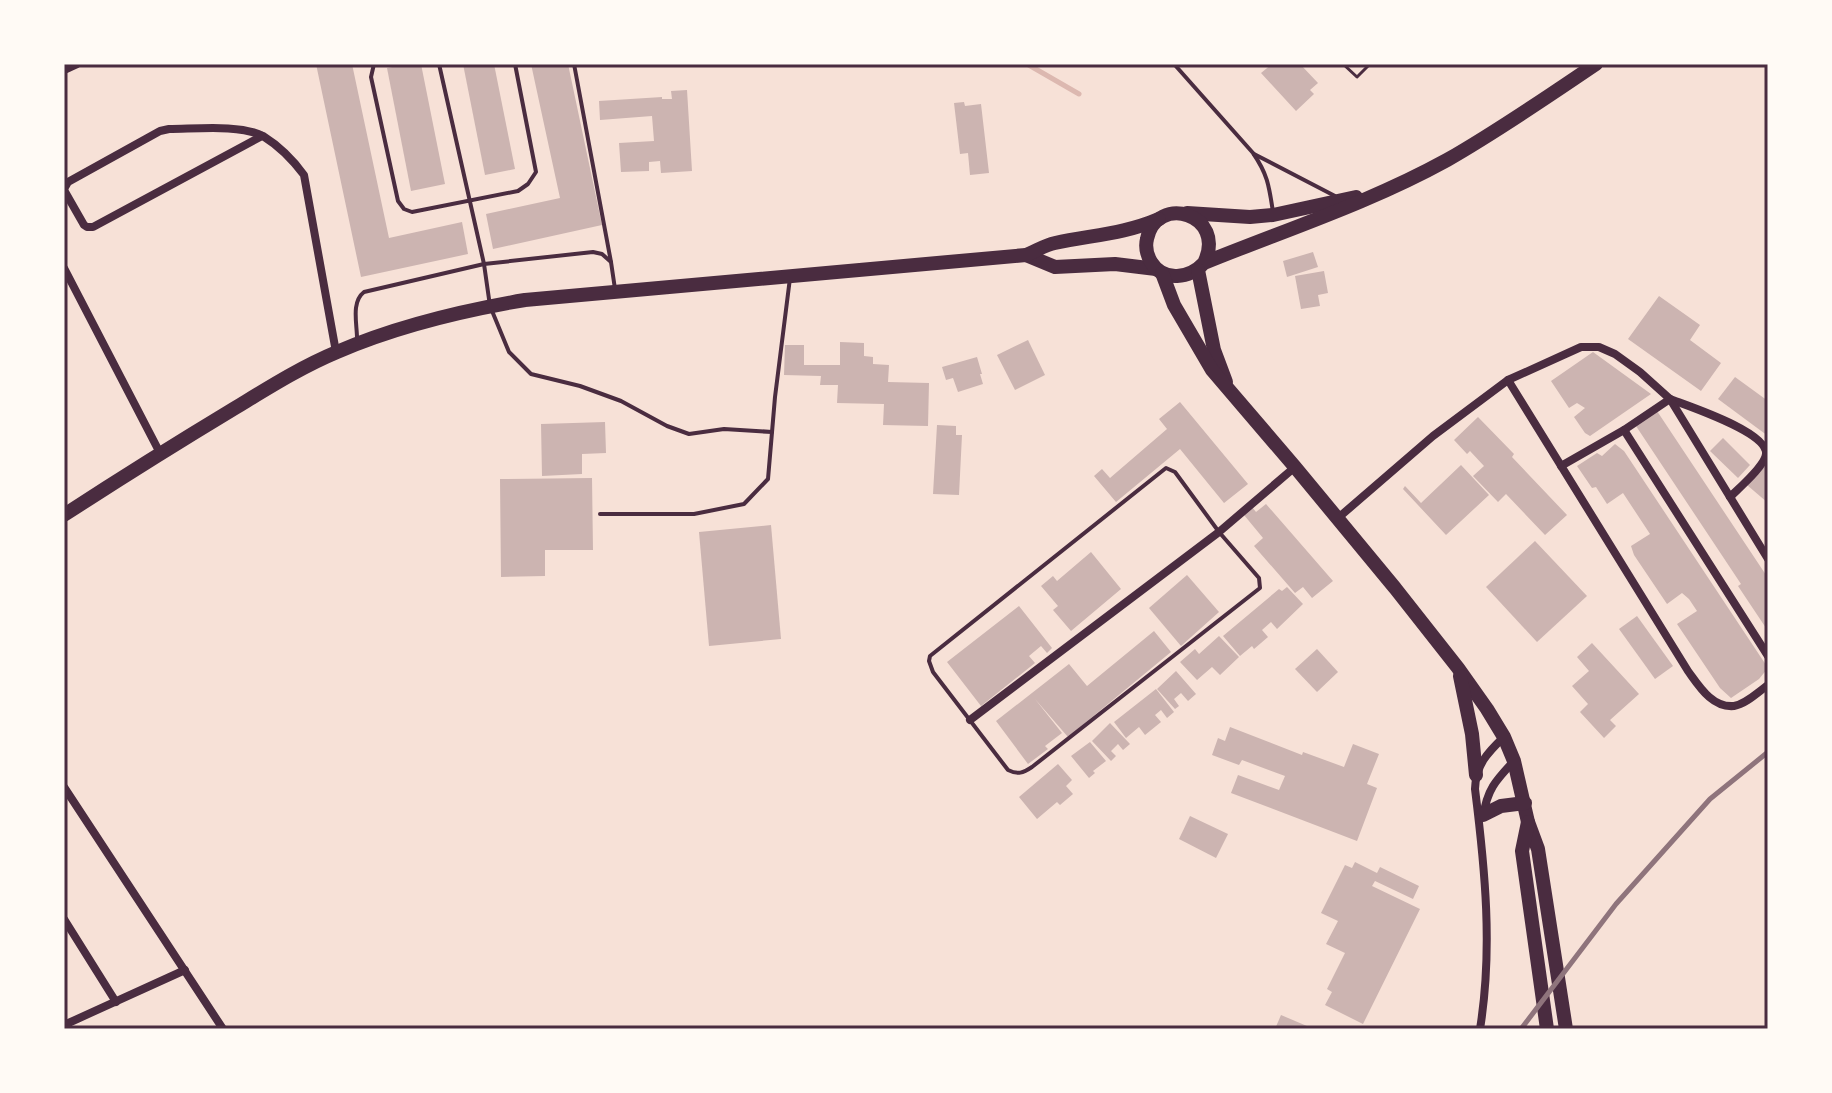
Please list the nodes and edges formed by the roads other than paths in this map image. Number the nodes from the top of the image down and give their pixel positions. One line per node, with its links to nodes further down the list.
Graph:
1 (77, 64): 8 (street)
2 (374, 64): 13 (lane)
3 (439, 64): 13 (lane)
4 (515, 64): 13 (lane)
5 (574, 64): 19 (lane)
6 (1174, 64): 10 (lane)
7 (1596, 64): 12 (main road)
8 (64, 70)
9 (262, 136): 11 (street); 11 (street); 28 (street)
10 (1253, 153): 14 (lane); 16 (lane)
11 (64, 190)
12 (1373, 195): 14 (main road); 21 (main road)
13 (470, 199): 20 (lane)
14 (1340, 199): 16 (main road)
15 (1181, 213): 16 (main road); 17 (main road); 21 (main road)
16 (1273, 215)
17 (1159, 219): 18 (main road); 23 (main road)
18 (1026, 255): 23 (main road); 24 (main road)
19 (611, 262): 20 (lane); 25 (lane)
20 (484, 264): 26 (lane); 27 (lane)
21 (1201, 266): 23 (main road); 30 (main road)
22 (64, 268): 34 (street)
23 (1159, 271): 30 (main road)
24 (790, 275): 25 (main road); 33 (lane)
25 (615, 292): 26 (main road)
26 (490, 306): 27 (main road); 33 (lane)
27 (357, 344): 28 (main road)
28 (336, 352): 34 (main road)
29 (1508, 380): 31 (street); 35 (street); 40 (street)
30 (1229, 390): 36 (main road)
31 (1670, 399): 32 (street); 37 (street); 37 (street)
32 (1624, 430): 35 (street); 43 (street)
33 (772, 432): 38 (lane)
34 (160, 453): 39 (main road)
35 (1561, 466): 45 (street)
36 (1295, 467): 40 (main road); 41 (street)
37 (1730, 497): 42 (street)
38 (600, 514)
39 (64, 515)
40 (1338, 518): 44 (main road)
41 (1219, 532): 46 (street); 46 (lane); 46 (lane)
42 (1768, 559)
43 (1768, 656)
44 (1458, 668): 47 (main road); 49 (main road)
45 (1768, 685)
46 (970, 720)
47 (1504, 737): 48 (main road); 49 (street)
48 (1514, 761): 51 (main road); 52 (street)
49 (1476, 775): 52 (street)
50 (64, 787): 55 (street)
51 (1525, 803): 52 (main road); 53 (main road)
52 (1482, 822): 59 (street)
53 (1528, 822): 60 (main road); 61 (main road)
54 (64, 919): 56 (street)
55 (185, 970): 56 (street); 58 (street)
56 (116, 1002): 57 (street)
57 (64, 1025)
58 (223, 1029)
59 (1480, 1029)
60 (1547, 1029)
61 (1566, 1029)

